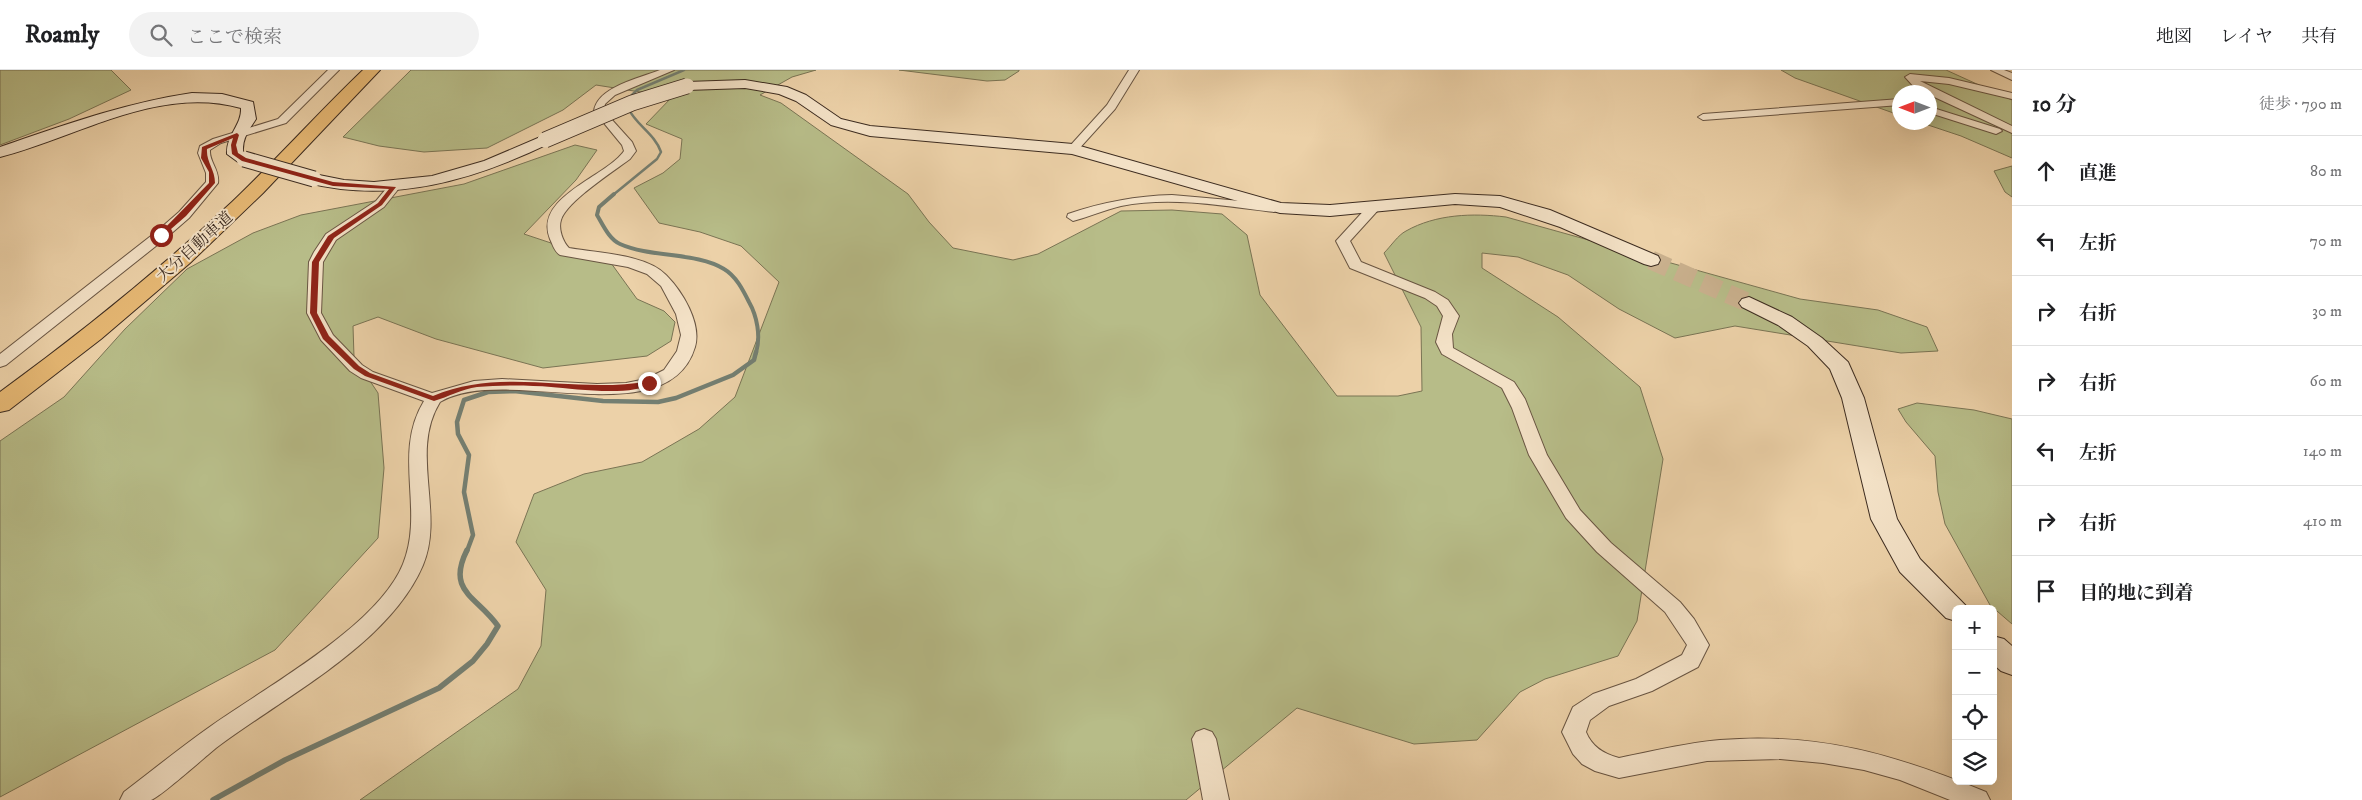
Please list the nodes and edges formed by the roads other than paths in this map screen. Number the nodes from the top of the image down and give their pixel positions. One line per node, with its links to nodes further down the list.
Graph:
1 (334, 70): 13 (street)
2 (360, 70): 24 (highway, 大分自動車道)
3 (372, 70): 26 (highway, 大分自動車道)
4 (669, 70): 25 (street)
5 (1134, 70): 15 (street)
6 (1996, 70): 7 (street)
7 (2012, 77)
8 (2012, 96): 12 (street)
9 (1892, 103): 11 (street)
10 (1937, 112): 14 (street)
11 (1703, 117)
12 (2012, 130)
13 (237, 135): 16 (street); 17 (street, bridge); 23 (street)
14 (2012, 135)
15 (1073, 149): 17 (street, bridge); 18 (street)
16 (0, 152)
17 (394, 187): 25 (street)
18 (1280, 208): 19 (street); 20 (street)
19 (1374, 208): 21 (street); 33 (street)
20 (1073, 217)
21 (1651, 260)
22 (1748, 302): 27 (street)
23 (0, 362)
24 (0, 390)
25 (434, 399): 31 (street)
26 (0, 404)
27 (1952, 607)
28 (1996, 650): 29 (street)
29 (2012, 664)
30 (1204, 739): 32 (street)
31 (133, 800)
32 (1216, 800)
33 (1977, 800)

